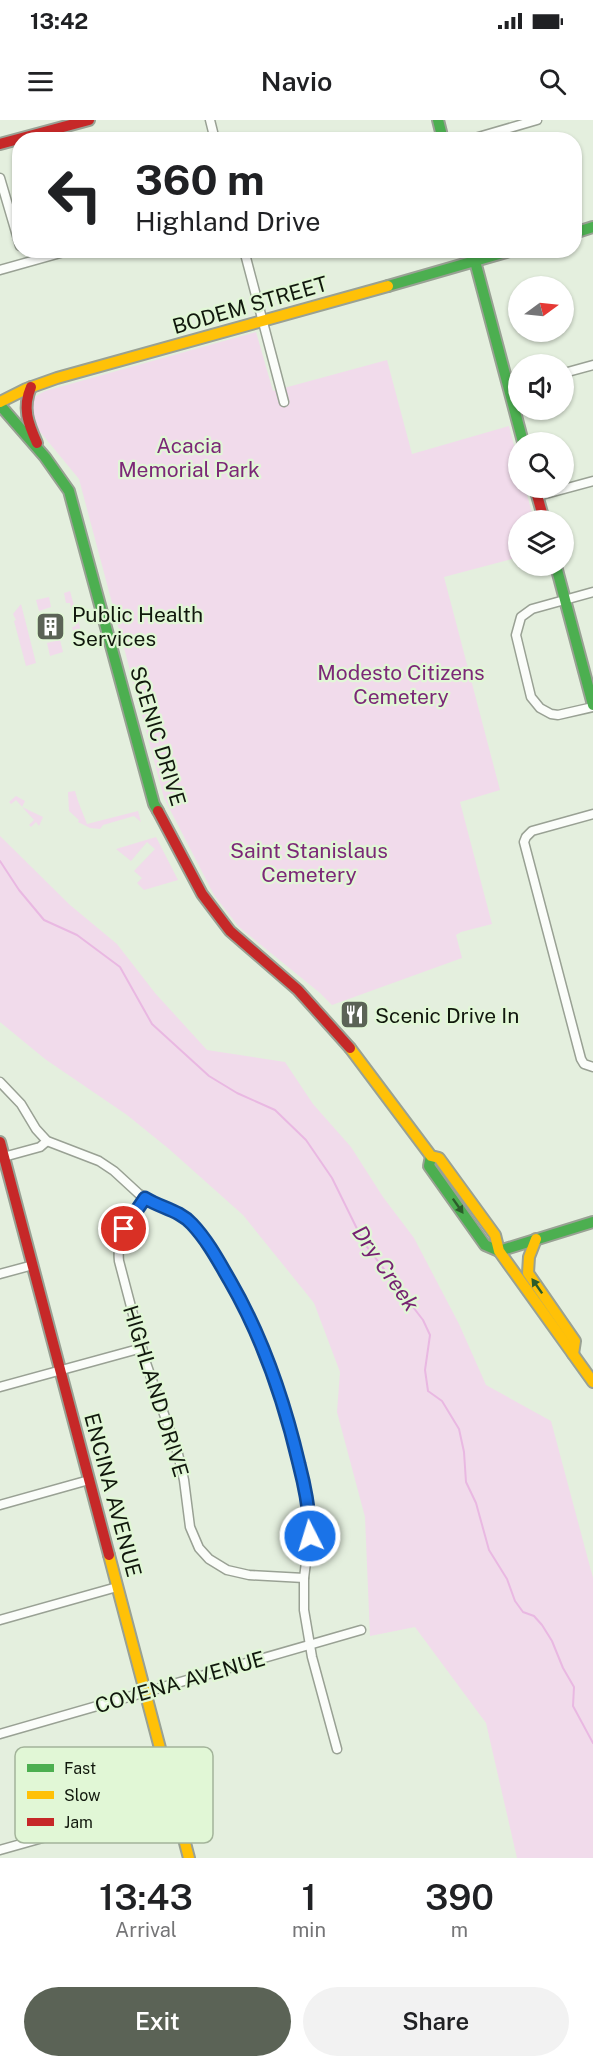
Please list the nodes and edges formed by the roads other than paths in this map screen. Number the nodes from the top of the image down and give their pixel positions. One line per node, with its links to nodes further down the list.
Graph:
1 (89, 120): 3 (street)
2 (537, 120): 4 (street)
3 (44, 132)
4 (496, 132)
5 (0, 178): 6 (street)
6 (12, 219)
7 (23, 258): 12 (street)
8 (43, 258): 12 (street)
9 (246, 258): 14 (street)
10 (468, 258): 14 (street, BODEM STREET)
11 (475, 258): 16 (street)
12 (25, 263): 13 (street)
13 (0, 270)
14 (263, 322): 18 (street, BODEM STREET); 19 (street)
15 (593, 365): 17 (street)
16 (508, 367)
17 (574, 370)
18 (31, 387): 20 (street, BODEM STREET); 21 (street)
19 (284, 402)
20 (0, 404): 21 (street, SCENIC DRIVE)
21 (40, 452): 37 (street, SCENIC DRIVE)
22 (593, 481): 23 (street)
23 (574, 485)
24 (558, 576): 26 (street)
25 (593, 592): 26 (street)
26 (564, 600): 27 (street); 27 (street)
27 (593, 706)
28 (593, 814): 29 (street)
29 (593, 1067)
30 (0, 1082): 31 (street)
31 (47, 1141): 33 (street); 34 (street)
32 (0, 1142): 33 (street, ENCINA AVENUE)
33 (2, 1158): 38 (street, ENCINA AVENUE)
34 (145, 1198): 40 (street, HIGHLAND DRIVE); 47 (street)
35 (593, 1222): 36 (street)
36 (537, 1239): 37 (street); 41 (street, one-way to 36)
37 (499, 1251): 41 (street, SCENIC DRIVE)
38 (33, 1265): 39 (street); 42 (street, ENCINA AVENUE)
39 (0, 1274)
40 (142, 1348): 42 (street); 47 (street, HIGHLAND DRIVE)
41 (573, 1354): 43 (street, SCENIC DRIVE)
42 (60, 1371): 44 (street); 45 (street, ENCINA AVENUE)
43 (593, 1382)
44 (0, 1388)
45 (89, 1480): 46 (street); 48 (street, ENCINA AVENUE)
46 (0, 1505)
47 (304, 1578): 51 (street)
48 (117, 1587): 49 (street); 52 (street, ENCINA AVENUE)
49 (0, 1620)
50 (361, 1630): 51 (street, COVENA AVENUE)
51 (309, 1644): 52 (street, COVENA AVENUE); 55 (street)
52 (144, 1692): 53 (street, COVENA AVENUE); 54 (street, ENCINA AVENUE)
53 (0, 1734)
54 (159, 1747)
55 (337, 1749)
56 (25, 1843): 58 (street)
57 (185, 1843): 59 (street, ENCINA AVENUE)
58 (0, 1850)
59 (189, 1858)

